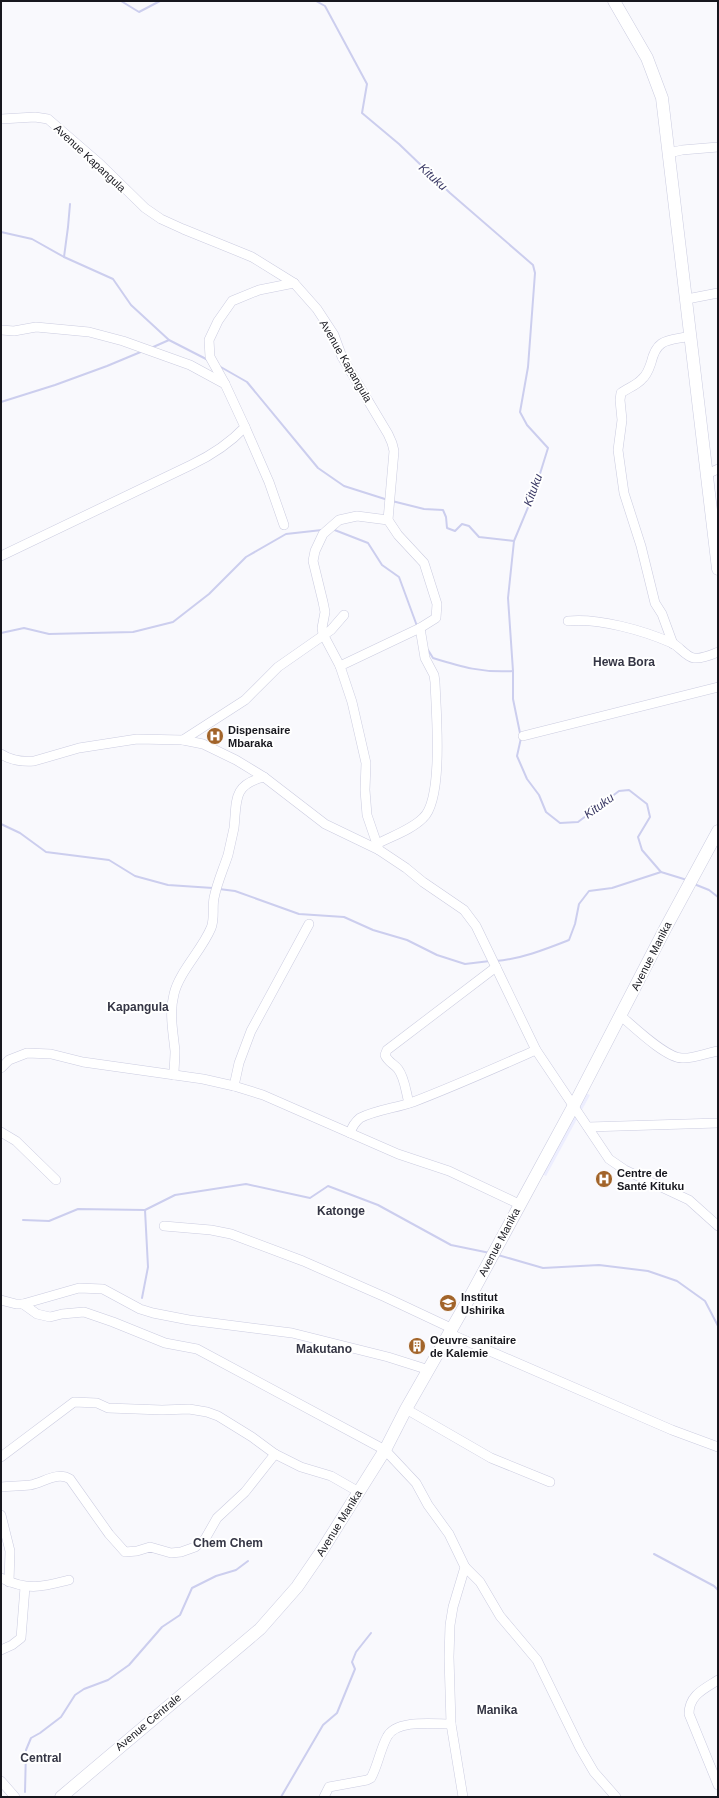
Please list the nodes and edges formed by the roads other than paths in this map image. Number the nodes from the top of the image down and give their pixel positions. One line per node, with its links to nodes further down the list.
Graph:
1 (614, 1): 4 (street)
2 (1, 119): 5 (street, Avenue Kapangula)
3 (718, 147): 4 (street)
4 (669, 153): 7 (street)
5 (294, 283): 10 (street); 13 (street, Avenue Kapangula)
6 (718, 293): 7 (street)
7 (687, 298): 9 (street)
8 (1, 330): 10 (street)
9 (691, 336): 12 (street); 22 (street)
10 (225, 384): 11 (street)
11 (245, 427): 14 (street); 16 (street)
12 (712, 471): 15 (street)
13 (388, 520): 20 (street); 21 (street)
14 (284, 525)
15 (716, 544): 17 (street)
16 (1, 556)
17 (718, 569)
18 (344, 615): 21 (street)
19 (568, 621): 22 (street)
20 (420, 628): 24 (street); 31 (street)
21 (323, 634): 24 (street); 27 (street)
22 (673, 644): 23 (street)
23 (718, 652)
24 (340, 666): 31 (street)
25 (718, 687): 26 (street)
26 (523, 736)
27 (183, 740): 28 (street); 29 (street)
28 (1, 754)
29 (264, 777): 31 (street); 38 (street)
30 (718, 831): 34 (street, Avenue Manika)
31 (378, 847): 33 (street)
32 (309, 924): 39 (street)
33 (496, 967): 35 (street); 40 (street)
34 (621, 1016): 36 (street); 41 (street, Avenue Manika)
35 (536, 1050): 40 (street); 41 (street)
36 (718, 1051)
37 (1, 1068): 38 (street)
38 (174, 1075): 39 (street)
39 (234, 1086): 45 (street)
40 (409, 1103): 45 (street)
41 (574, 1105): 43 (street); 47 (street, Avenue Manika)
42 (718, 1123): 43 (street)
43 (588, 1127): 49 (street)
44 (1, 1132): 46 (street)
45 (350, 1133): 47 (street)
46 (56, 1180)
47 (519, 1204): 52 (street, Avenue Manika)
48 (164, 1226): 52 (street)
49 (718, 1226)
50 (1, 1300): 51 (street)
51 (23, 1304): 53 (street); 56 (street)
52 (450, 1331): 53 (street, Avenue Manika); 55 (street)
53 (429, 1370): 54 (street, Avenue Manika)
54 (406, 1409): 56 (street, Avenue Manika); 59 (street)
55 (718, 1447)
56 (385, 1450): 61 (street, Avenue Manika); 63 (street)
57 (274, 1454): 58 (street); 60 (street); 61 (street)
58 (1, 1456)
59 (550, 1482)
60 (1, 1487)
61 (359, 1492): 67 (street, Avenue Manika)
62 (1, 1515): 64 (street)
63 (465, 1567): 70 (street); 77 (street)
64 (5, 1580): 66 (street)
65 (68, 1580): 66 (street)
66 (26, 1586): 68 (street)
67 (237, 1649): 74 (street, Avenue Centrale)
68 (1, 1650)
69 (718, 1680): 72 (street)
70 (451, 1724): 75 (street); 76 (street)
71 (1, 1781): 73 (street)
72 (718, 1785)
73 (15, 1797)
74 (61, 1797)
75 (324, 1797)
76 (463, 1797)
77 (616, 1797)

